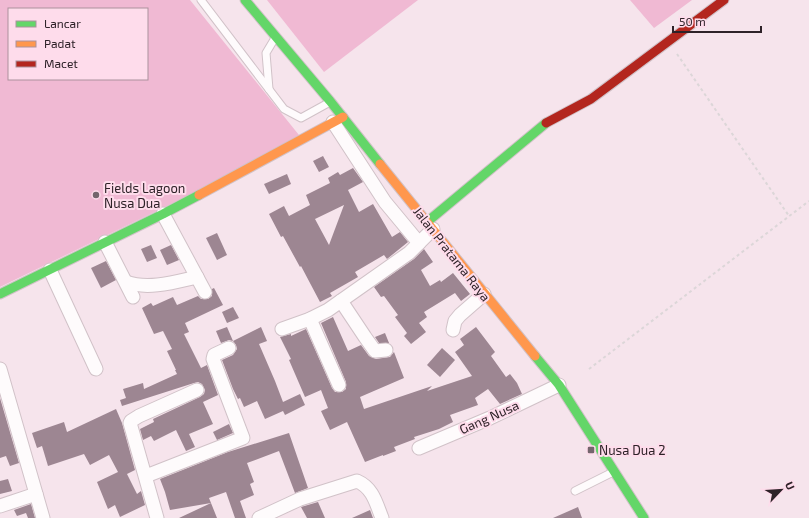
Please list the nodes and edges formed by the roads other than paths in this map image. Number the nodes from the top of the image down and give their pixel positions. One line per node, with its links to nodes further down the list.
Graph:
1 (200, 0): 5 (lane)
2 (245, 0): 4 (street, Jalan Pratama Raya)
3 (724, 0): 9 (street)
4 (276, 36): 5 (lane); 6 (street, Jalan Pratama Raya)
5 (269, 90): 6 (lane)
6 (330, 101): 7 (street, Jalan Pratama Raya)
7 (338, 119): 8 (street); 9 (street, Jalan Pratama Raya); 11 (street)
8 (163, 214): 10 (street); 13 (street)
9 (430, 226): 11 (street); 17 (street, Jalan Pratama Raya)
10 (106, 242): 12 (street); 14 (street)
11 (419, 243): 19 (street)
12 (50, 270): 16 (street); 26 (street)
13 (197, 277): 14 (street); 15 (street)
14 (126, 282): 18 (street)
15 (205, 292)
16 (0, 294)
17 (484, 294): 22 (street); 28 (street, Jalan Pratama Raya)
18 (133, 297)
19 (341, 301): 20 (street); 24 (street)
20 (310, 319): 21 (street); 27 (street)
21 (282, 329)
22 (453, 330)
23 (229, 348): 32 (street)
24 (386, 350)
25 (0, 369): 34 (street)
26 (96, 369)
27 (339, 385)
28 (559, 385): 30 (street, Gang Nusa); 31 (street, Jalan Pratama Raya)
29 (197, 390): 32 (street)
30 (418, 448)
31 (615, 471): 33 (lane); 40 (street, Jalan Pratama Raya)
32 (146, 476): 37 (street)
33 (575, 492)
34 (36, 494): 35 (street); 36 (street)
35 (0, 506)
36 (43, 518)
37 (157, 518)
38 (259, 518): 39 (street)
39 (382, 518)
40 (644, 518)

